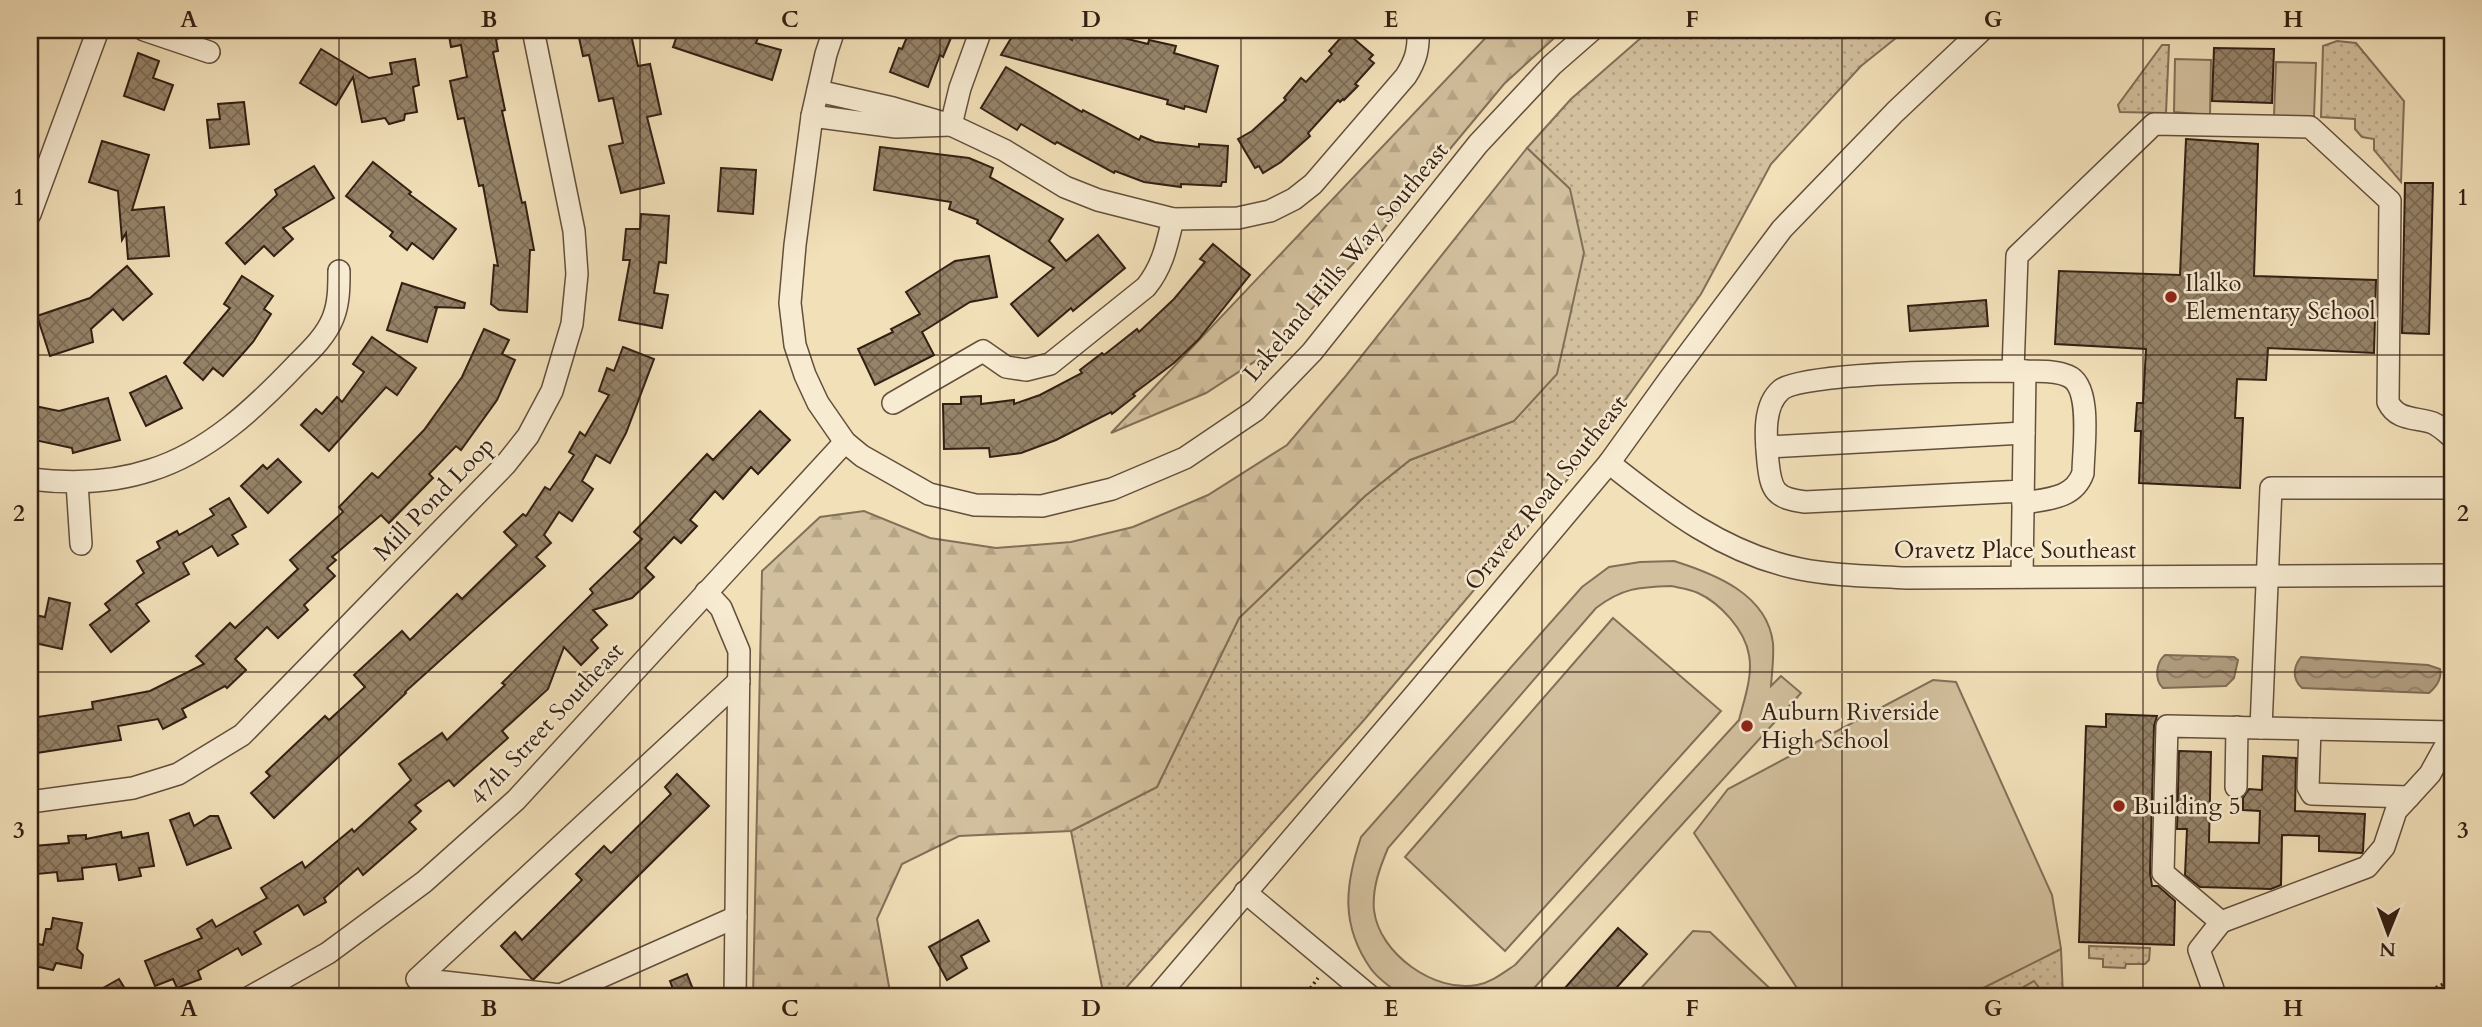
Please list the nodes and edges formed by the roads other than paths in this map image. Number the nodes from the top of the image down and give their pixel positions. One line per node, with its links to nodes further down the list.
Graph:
1 (99, 30): 13 (street)
2 (144, 30): 9 (street)
3 (533, 30): 39 (street, Mill Pond Loop)
4 (834, 30): 10 (street, Lakeland Hills Way Southeast)
5 (981, 30): 12 (street)
6 (1418, 30): 14 (street)
7 (1592, 30): 20 (street, Lakeland Hills Way Southeast)
8 (1982, 30): 22 (street, Oravetz Road Southeast)
9 (209, 52)
10 (818, 91): 11 (street, Lakeland Hills Way Southeast); 12 (street)
11 (812, 116): 12 (street); 20 (street, Lakeland Hills Way Southeast)
12 (951, 125): 14 (street)
13 (30, 214)
14 (1173, 219): 17 (street)
15 (339, 271): 24 (street)
16 (2019, 371): 18 (street); 19 (street); 21 (street); 26 (street)
17 (893, 403)
18 (2024, 433): 21 (street); 26 (street)
19 (2452, 437)
20 (845, 442): 31 (street, 47th Street Southeast)
21 (1767, 447): 26 (street)
22 (1609, 463): 30 (street, Oravetz Place Southeast); 40 (street, Oravetz Road Southeast)
23 (30, 479): 24 (street)
24 (76, 482): 27 (street)
25 (2452, 488): 29 (street)
26 (2023, 497): 30 (street)
27 (81, 544)
28 (2452, 575): 29 (street, Oravetz Place Southeast)
29 (2267, 576): 30 (street, Oravetz Place Southeast); 34 (street)
30 (2022, 577)
31 (706, 592): 32 (street); 44 (street, 47th Street Southeast)
32 (739, 681): 41 (street); 41 (street)
33 (2237, 727): 34 (street); 37 (street); 42 (street)
34 (2262, 728): 35 (street)
35 (2310, 729): 36 (street); 38 (street)
36 (2452, 733): 38 (street)
37 (2236, 787)
38 (2409, 797): 42 (street)
39 (30, 802)
40 (1245, 892): 46 (street, Oravetz Road Southeast); 47 (street)
41 (736, 917): 45 (street)
42 (2221, 922): 43 (street)
43 (2213, 989)
44 (261, 995)
45 (735, 997)
46 (1157, 997)
47 (1371, 997)

